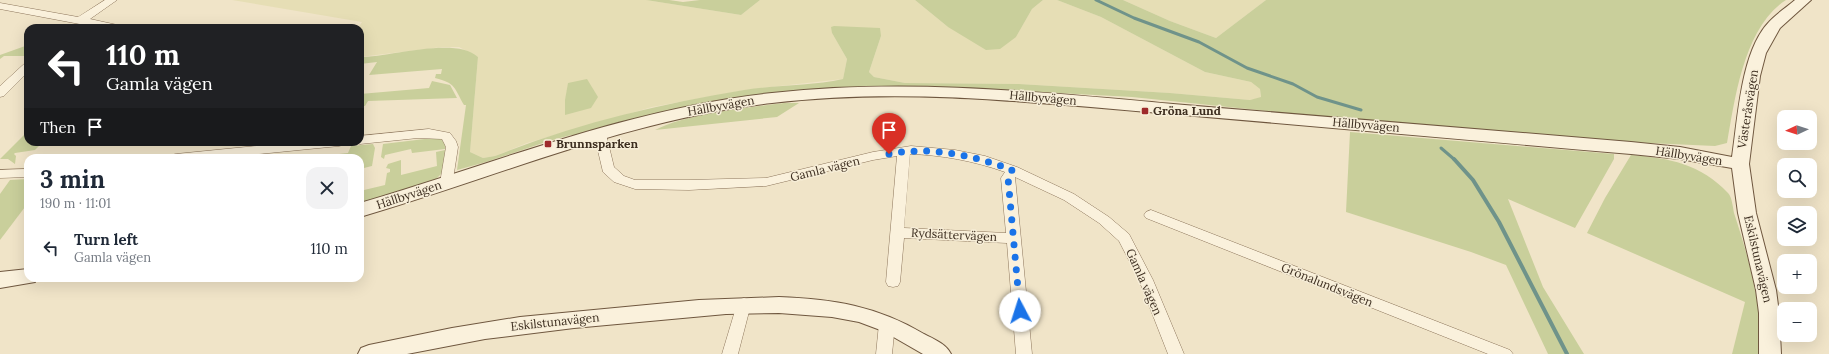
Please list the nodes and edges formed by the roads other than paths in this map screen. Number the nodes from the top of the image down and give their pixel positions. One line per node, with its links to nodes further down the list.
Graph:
1 (112, 0): 4 (street)
2 (1804, 0): 13 (street, Västeråsvägen)
3 (0, 6): 4 (street)
4 (80, 21): 5 (street)
5 (91, 24)
6 (24, 70): 7 (street)
7 (0, 93)
8 (600, 134): 11 (street, Gamla vägen); 13 (street, Hällbyvägen); 17 (street, Hällbyvägen)
9 (364, 140): 17 (street)
10 (298, 146): 12 (street)
11 (904, 151): 14 (street, Gamla vägen); 20 (street)
12 (217, 154)
13 (1740, 164): 34 (street, Eskilstunavägen)
14 (1012, 170): 21 (street); 32 (street, Gamla vägen)
15 (24, 173): 16 (street)
16 (0, 174)
17 (447, 183): 18 (street, Hällbyvägen)
18 (364, 209)
19 (1151, 215): 33 (street, Grönalundsvägen)
20 (896, 233): 21 (street, Rydsättervägen); 24 (street)
21 (1012, 238): 31 (street)
22 (24, 277): 23 (street)
23 (0, 280)
24 (893, 282)
25 (744, 304): 26 (street, Eskilstunavägen); 27 (street, Eskilstunavägen); 28 (street)
26 (888, 324): 29 (street); 30 (street, Eskilstunavägen)
27 (369, 354)
28 (730, 354)
29 (884, 354)
30 (940, 354)
31 (1024, 354)
32 (1176, 354)
33 (1504, 354)
34 (1770, 354)

